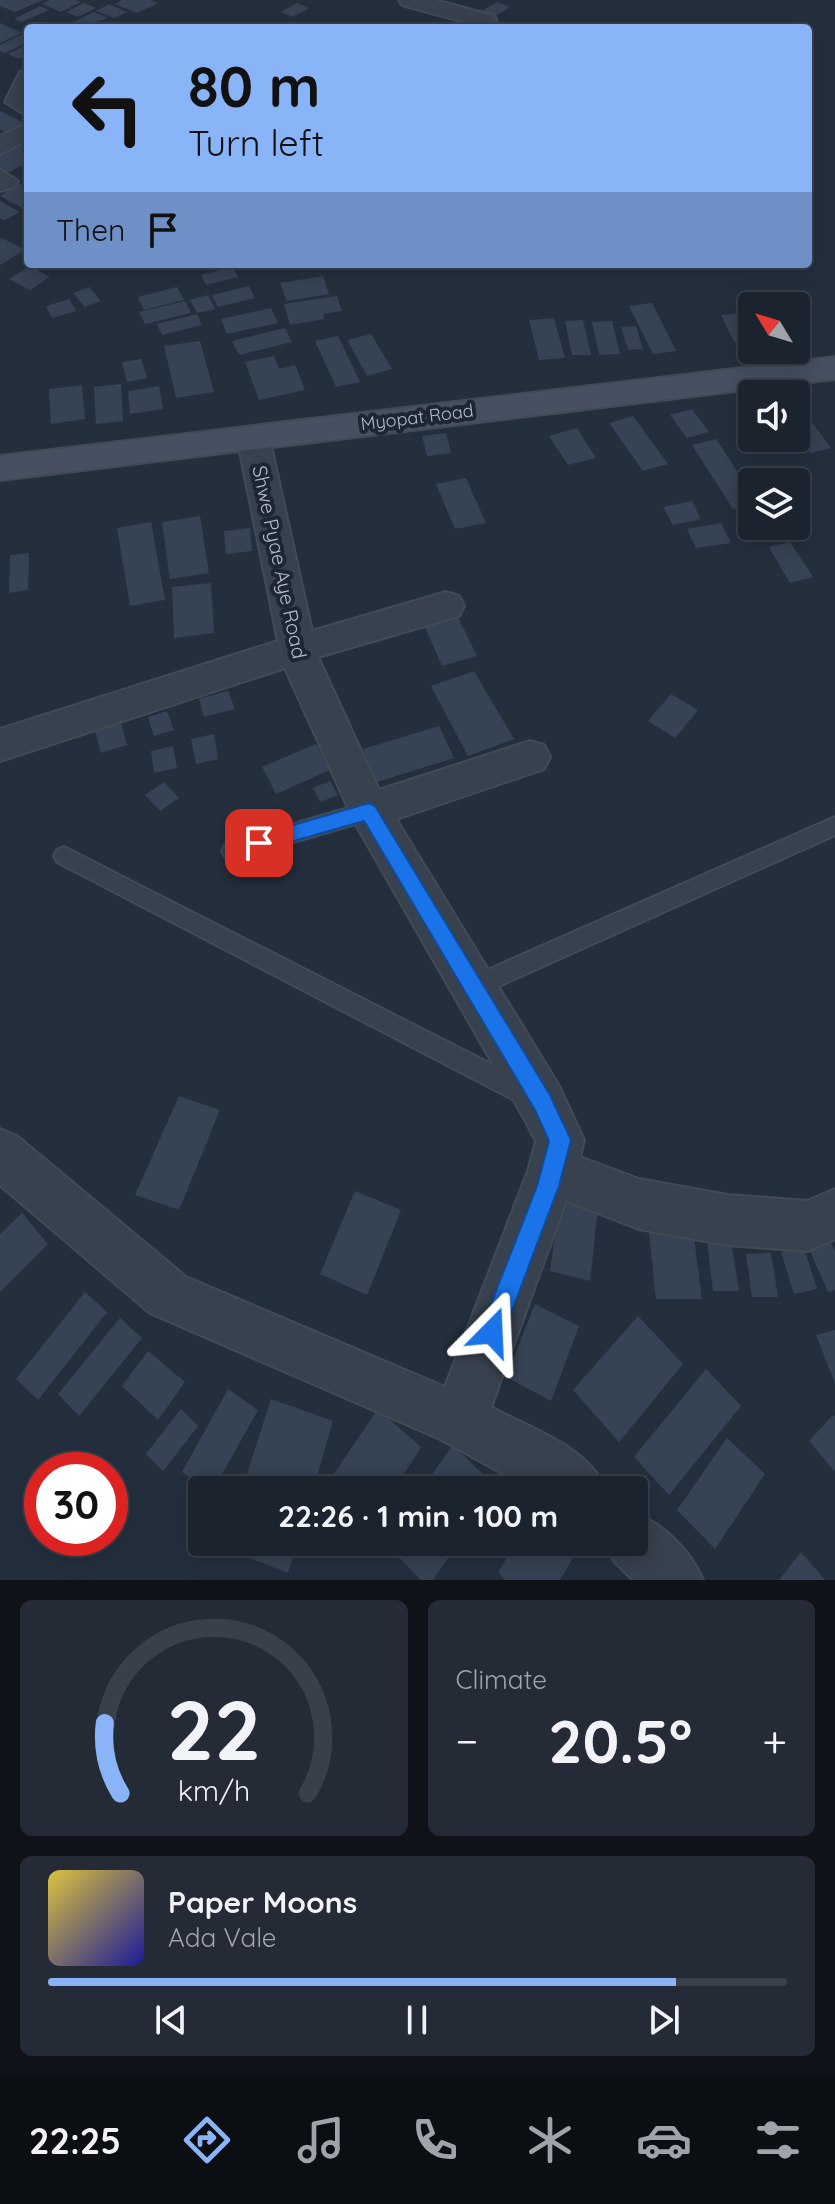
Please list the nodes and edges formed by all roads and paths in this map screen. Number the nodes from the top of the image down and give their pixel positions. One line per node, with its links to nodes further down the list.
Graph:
1 (422, 1): 2 (street)
2 (486, 21)
3 (23, 72): 4 (street)
4 (24, 106)
5 (24, 132): 6 (street)
6 (0, 146)
7 (834, 369): 8 (main road, Myopat Road)
8 (253, 437): 9 (main road, Myopat Road); 11 (street, Shwe Pyae Aye Road)
9 (0, 468)
10 (446, 606): 11 (street)
11 (298, 649): 12 (street); 14 (street, Shwe Pyae Aye Road)
12 (0, 745)
13 (530, 757): 14 (street)
14 (369, 811): 16 (lane); 18 (street, Shwe Pyae Aye Road)
15 (835, 826): 18 (lane)
16 (232, 851)
17 (64, 856): 19 (lane)
18 (473, 987): 19 (street, Shwe Pyae Aye Road)
19 (542, 1103): 21 (street, Shwe Pyae Aye Road)
20 (0, 1153): 23 (street)
21 (552, 1171): 22 (street); 23 (street, Shwe Pyae Aye Road)
22 (835, 1214)
23 (459, 1420): 24 (street)
24 (563, 1476)
25 (648, 1555): 26 (street)
26 (674, 1580)

